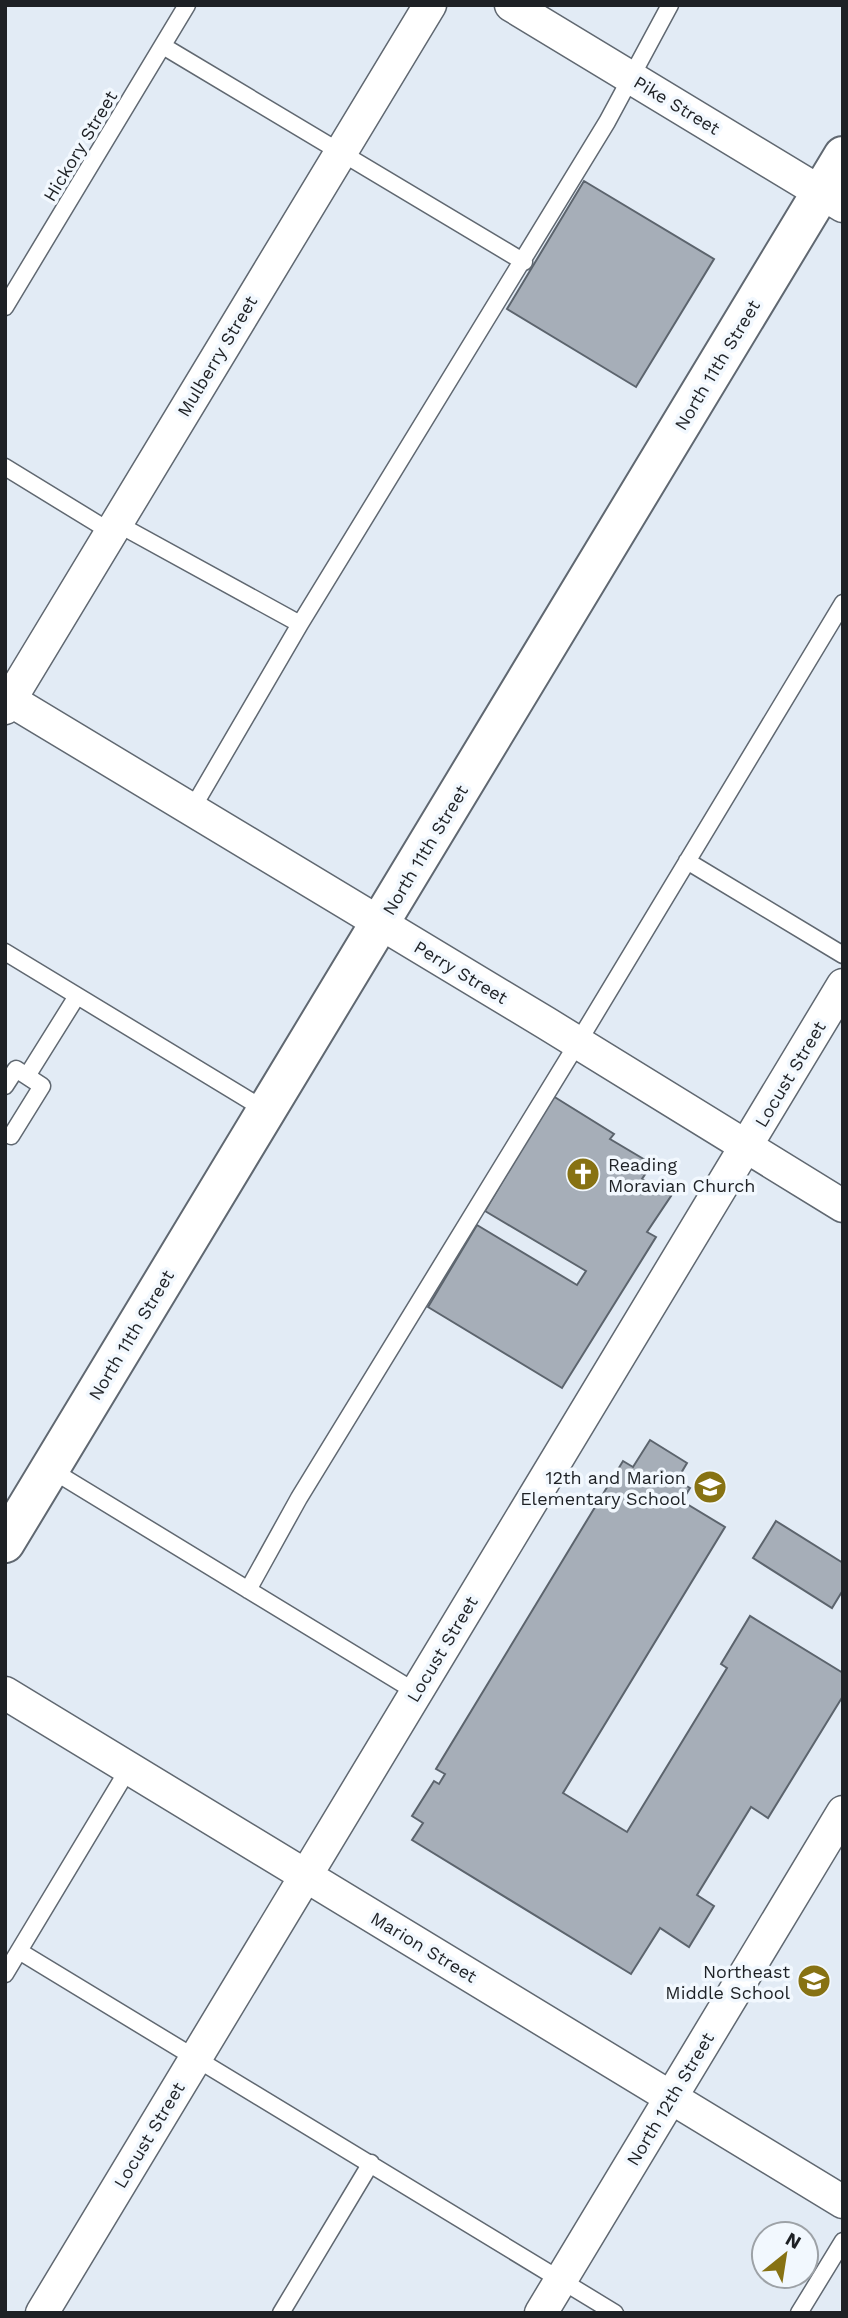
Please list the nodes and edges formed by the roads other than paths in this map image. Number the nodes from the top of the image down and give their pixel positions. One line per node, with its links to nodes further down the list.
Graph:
1 (187, 5): 5 (lane, Hickory Street)
2 (430, 5): 7 (street, Mulberry Street)
3 (511, 5): 6 (street, Pike Street)
4 (670, 5): 6 (lane)
5 (163, 46): 7 (lane); 11 (lane, Hickory Street)
6 (631, 78): 9 (street, Pike Street); 10 (lane)
7 (341, 151): 10 (lane); 13 (street, Mulberry Street)
8 (843, 156): 9 (street, North 11th Street)
9 (832, 199): 19 (street, North 11th Street)
10 (524, 262): 15 (lane)
11 (5, 307)
12 (5, 467): 13 (lane)
13 (114, 527): 15 (lane); 16 (street, Mulberry Street)
14 (843, 603): 18 (lane)
15 (300, 624): 17 (lane)
16 (7, 702): 17 (street, Perry Street)
17 (192, 809): 19 (street, Perry Street)
18 (687, 861): 21 (lane); 24 (lane)
19 (381, 924): 24 (street, Perry Street); 27 (street, North 11th Street)
20 (5, 952): 23 (lane)
21 (843, 955)
22 (843, 985): 29 (street, Locust Street)
23 (77, 996): 25 (lane); 27 (lane)
24 (577, 1044): 29 (street, Perry Street); 33 (lane)
25 (27, 1076): 26 (lane); 28 (lane)
26 (5, 1086)
27 (267, 1111): 31 (street, North 11th Street)
28 (11, 1136)
29 (745, 1147): 30 (street, Perry Street); 34 (street, Locust Street)
30 (843, 1206)
31 (50, 1469): 32 (street, North 11th Street); 33 (lane)
32 (5, 1544)
33 (248, 1590): 34 (lane)
34 (416, 1692): 38 (street, Locust Street)
35 (5, 1693): 36 (street, Marion Street)
36 (129, 1768): 38 (street, Marion Street); 39 (lane)
37 (843, 1812): 42 (street, North 12th Street)
38 (305, 1875): 41 (street, Locust Street); 42 (street, Marion Street)
39 (19, 1951): 40 (lane); 41 (lane)
40 (5, 1974)
41 (196, 2057): 43 (lane); 47 (street, Locust Street)
42 (671, 2097): 44 (street, Marion Street); 46 (street, North 12th Street)
43 (371, 2163): 46 (lane); 48 (lane)
44 (843, 2202)
45 (843, 2241): 51 (lane)
46 (561, 2280): 49 (street, North 12th Street); 50 (lane)
47 (42, 2313)
48 (281, 2313)
49 (541, 2313)
50 (615, 2313)
51 (799, 2313)

